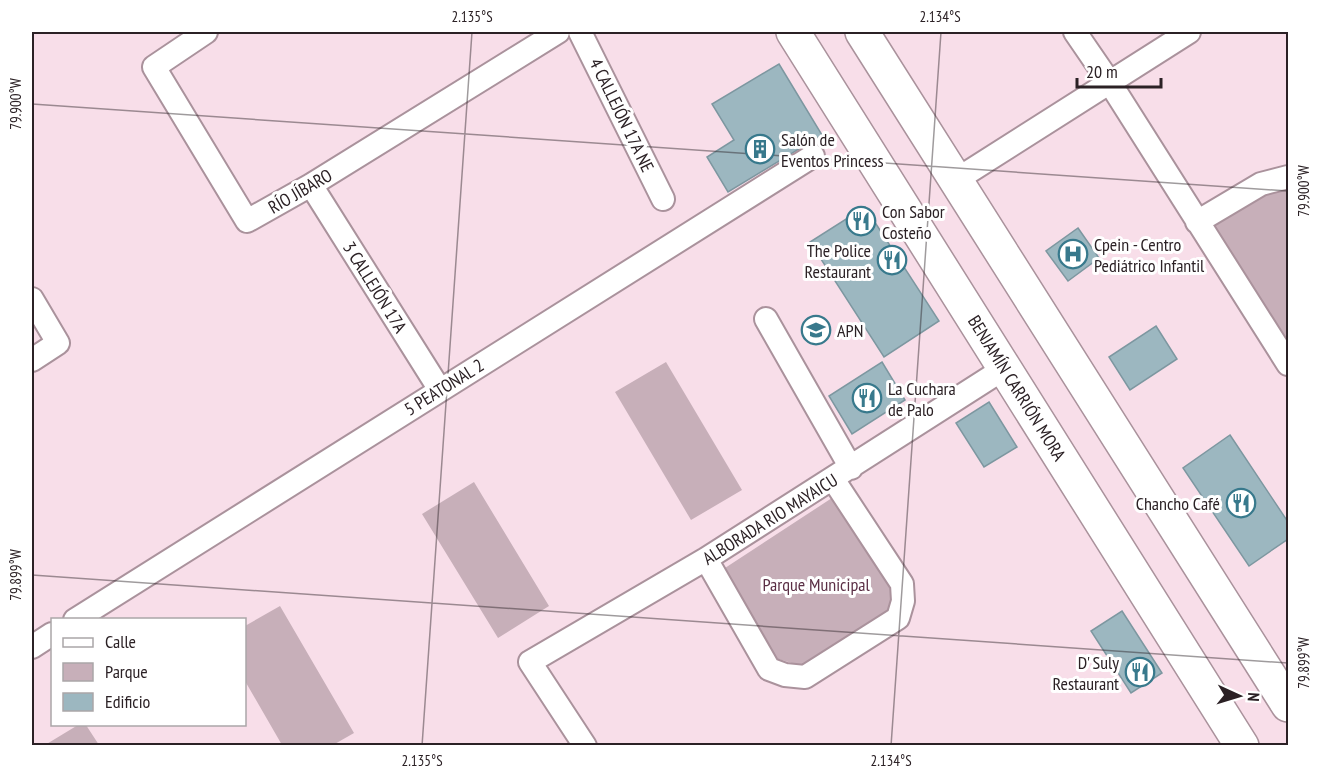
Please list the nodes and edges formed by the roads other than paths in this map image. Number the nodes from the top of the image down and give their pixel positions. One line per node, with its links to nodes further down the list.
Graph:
1 (206, 32): 12 (street, RÍO JÍBARO)
2 (558, 32): 12 (street, RÍO JÍBARO)
3 (580, 32): 13 (street, 4 CALLEJÓN 17A NE)
4 (793, 32): 19 (main road, BENJAMÍN CARRIÓN MORA)
5 (862, 32): 11 (main road)
6 (1075, 32): 8 (street)
7 (1189, 32): 8 (street)
8 (1110, 83): 11 (street); 14 (street)
9 (813, 156): 20 (street, 5 PEATONAL 2)
10 (1288, 177): 14 (street)
11 (956, 180): 26 (main road)
12 (311, 185): 20 (street, 3 CALLEJÓN 17A)
13 (663, 199)
14 (1197, 222): 18 (street)
15 (32, 299): 17 (street)
16 (766, 319): 21 (street)
17 (32, 360)
18 (1288, 364)
19 (1005, 368): 21 (street, ALBORADA RIO MAYAICU); 28 (main road, BENJAMÍN CARRIÓN MORA)
20 (440, 390): 23 (street, 5 PEATONAL 2)
21 (842, 473): 22 (street, ALBORADA RIO MAYAICU); 22 (street)
22 (706, 559): 27 (street, ALBORADA RIO MAYAICU)
23 (78, 618)
24 (51, 635): 25 (street)
25 (32, 647)
26 (1288, 705)
27 (585, 746)
28 (1242, 746)

